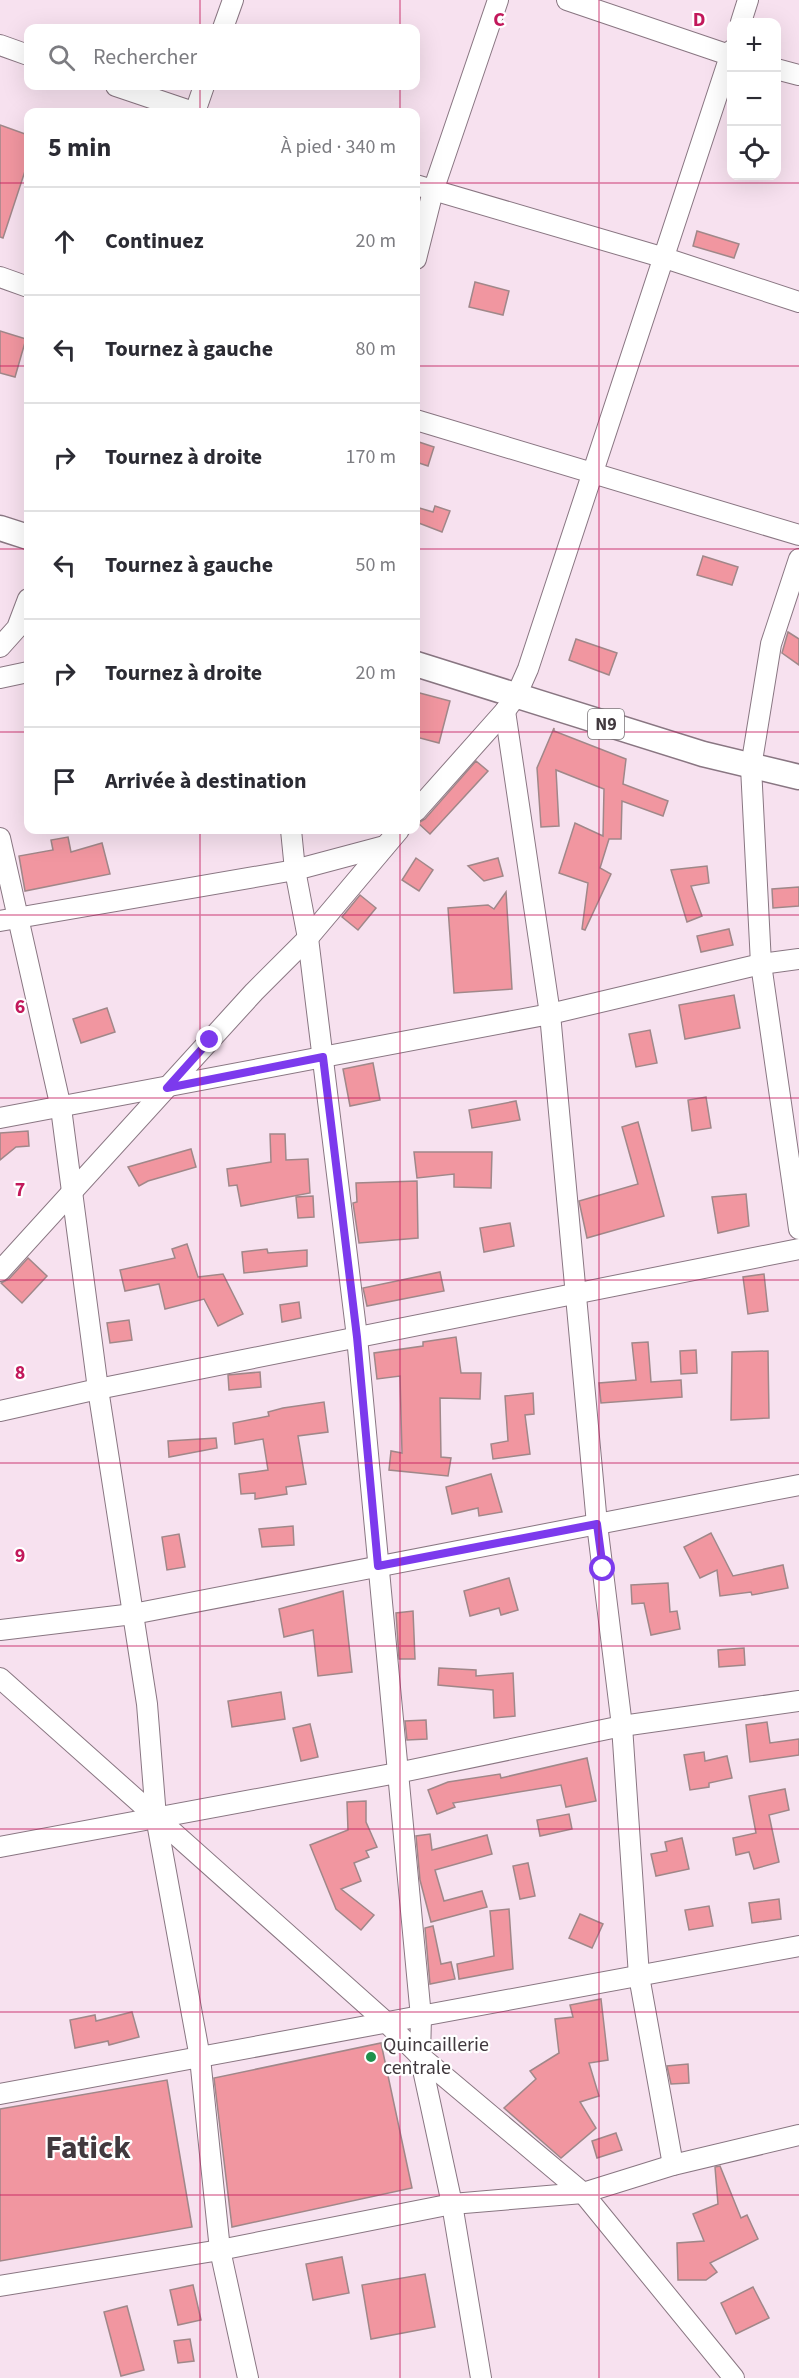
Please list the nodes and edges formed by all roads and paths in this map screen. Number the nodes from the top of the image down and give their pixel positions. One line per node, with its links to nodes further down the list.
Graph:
1 (233, 0): 6 (street)
2 (498, 0): 17 (street)
3 (567, 0): 8 (street)
4 (748, 0): 5 (street)
5 (742, 18)
6 (224, 24)
7 (0, 45): 9 (street)
8 (727, 53)
9 (24, 54)
10 (727, 66): 19 (street)
11 (781, 70): 12 (street)
12 (799, 75)
13 (128, 90): 15 (street)
14 (202, 90): 16 (street)
15 (182, 108)
16 (196, 108)
17 (424, 188): 18 (street); 19 (street)
18 (420, 224)
19 (665, 258): 22 (street); 24 (street)
20 (0, 278): 21 (street)
21 (24, 286)
22 (799, 302)
23 (420, 421): 24 (street)
24 (594, 474): 26 (street); 34 (street)
25 (0, 528): 27 (main road)
26 (799, 535)
27 (24, 536)
28 (799, 559): 35 (street)
29 (24, 610): 30 (street)
30 (0, 647)
31 (420, 666): 34 (main road, N9)
32 (24, 673): 33 (street)
33 (0, 678)
34 (510, 704): 35 (main road, N9); 37 (street); 47 (street)
35 (751, 767): 36 (main road, N9); 46 (street)
36 (799, 777)
37 (420, 806)
38 (291, 834): 42 (street)
39 (396, 834): 41 (street)
40 (0, 838): 43 (street)
41 (385, 846): 42 (street); 44 (street)
42 (295, 870): 43 (street); 44 (street)
43 (8, 920): 50 (street)
44 (308, 938): 48 (street); 49 (street)
45 (799, 959): 46 (street)
46 (761, 964): 47 (street); 53 (street)
47 (550, 1014): 48 (street); 56 (street)
48 (323, 1057): 49 (street); 57 (street)
49 (167, 1088): 50 (street); 52 (street)
50 (61, 1108): 51 (street); 52 (street)
51 (0, 1118)
52 (72, 1192): 55 (street); 58 (street)
53 (799, 1229)
54 (799, 1249): 56 (street)
55 (0, 1271)
56 (576, 1293): 57 (street); 61 (street)
57 (357, 1337): 58 (street); 62 (street)
58 (98, 1389): 59 (street); 63 (street)
59 (0, 1411)
60 (799, 1485): 61 (street)
61 (597, 1524): 62 (street); 67 (street)
62 (378, 1566): 63 (street); 68 (street)
63 (133, 1614): 64 (street); 69 (street)
64 (0, 1630)
65 (0, 1678): 69 (street)
66 (799, 1701): 67 (street)
67 (622, 1726): 68 (street); 72 (street)
68 (397, 1773): 69 (street); 73 (street)
69 (156, 1817): 70 (street); 74 (street); 76 (street)
70 (0, 1847)
71 (799, 1946): 72 (street)
72 (639, 1976): 73 (street); 79 (street)
73 (421, 2017): 74 (street); 75 (street)
74 (387, 2023): 75 (street); 76 (street)
75 (420, 2056): 80 (street); 81 (street)
76 (200, 2058): 77 (street); 82 (street)
77 (0, 2094)
78 (799, 2135): 79 (street)
79 (673, 2165): 80 (street)
80 (583, 2193): 81 (street); 86 (street)
81 (452, 2204): 82 (street); 85 (street)
82 (220, 2250): 83 (street); 84 (street)
83 (0, 2286)
84 (248, 2378)
85 (482, 2378)
86 (735, 2378)

